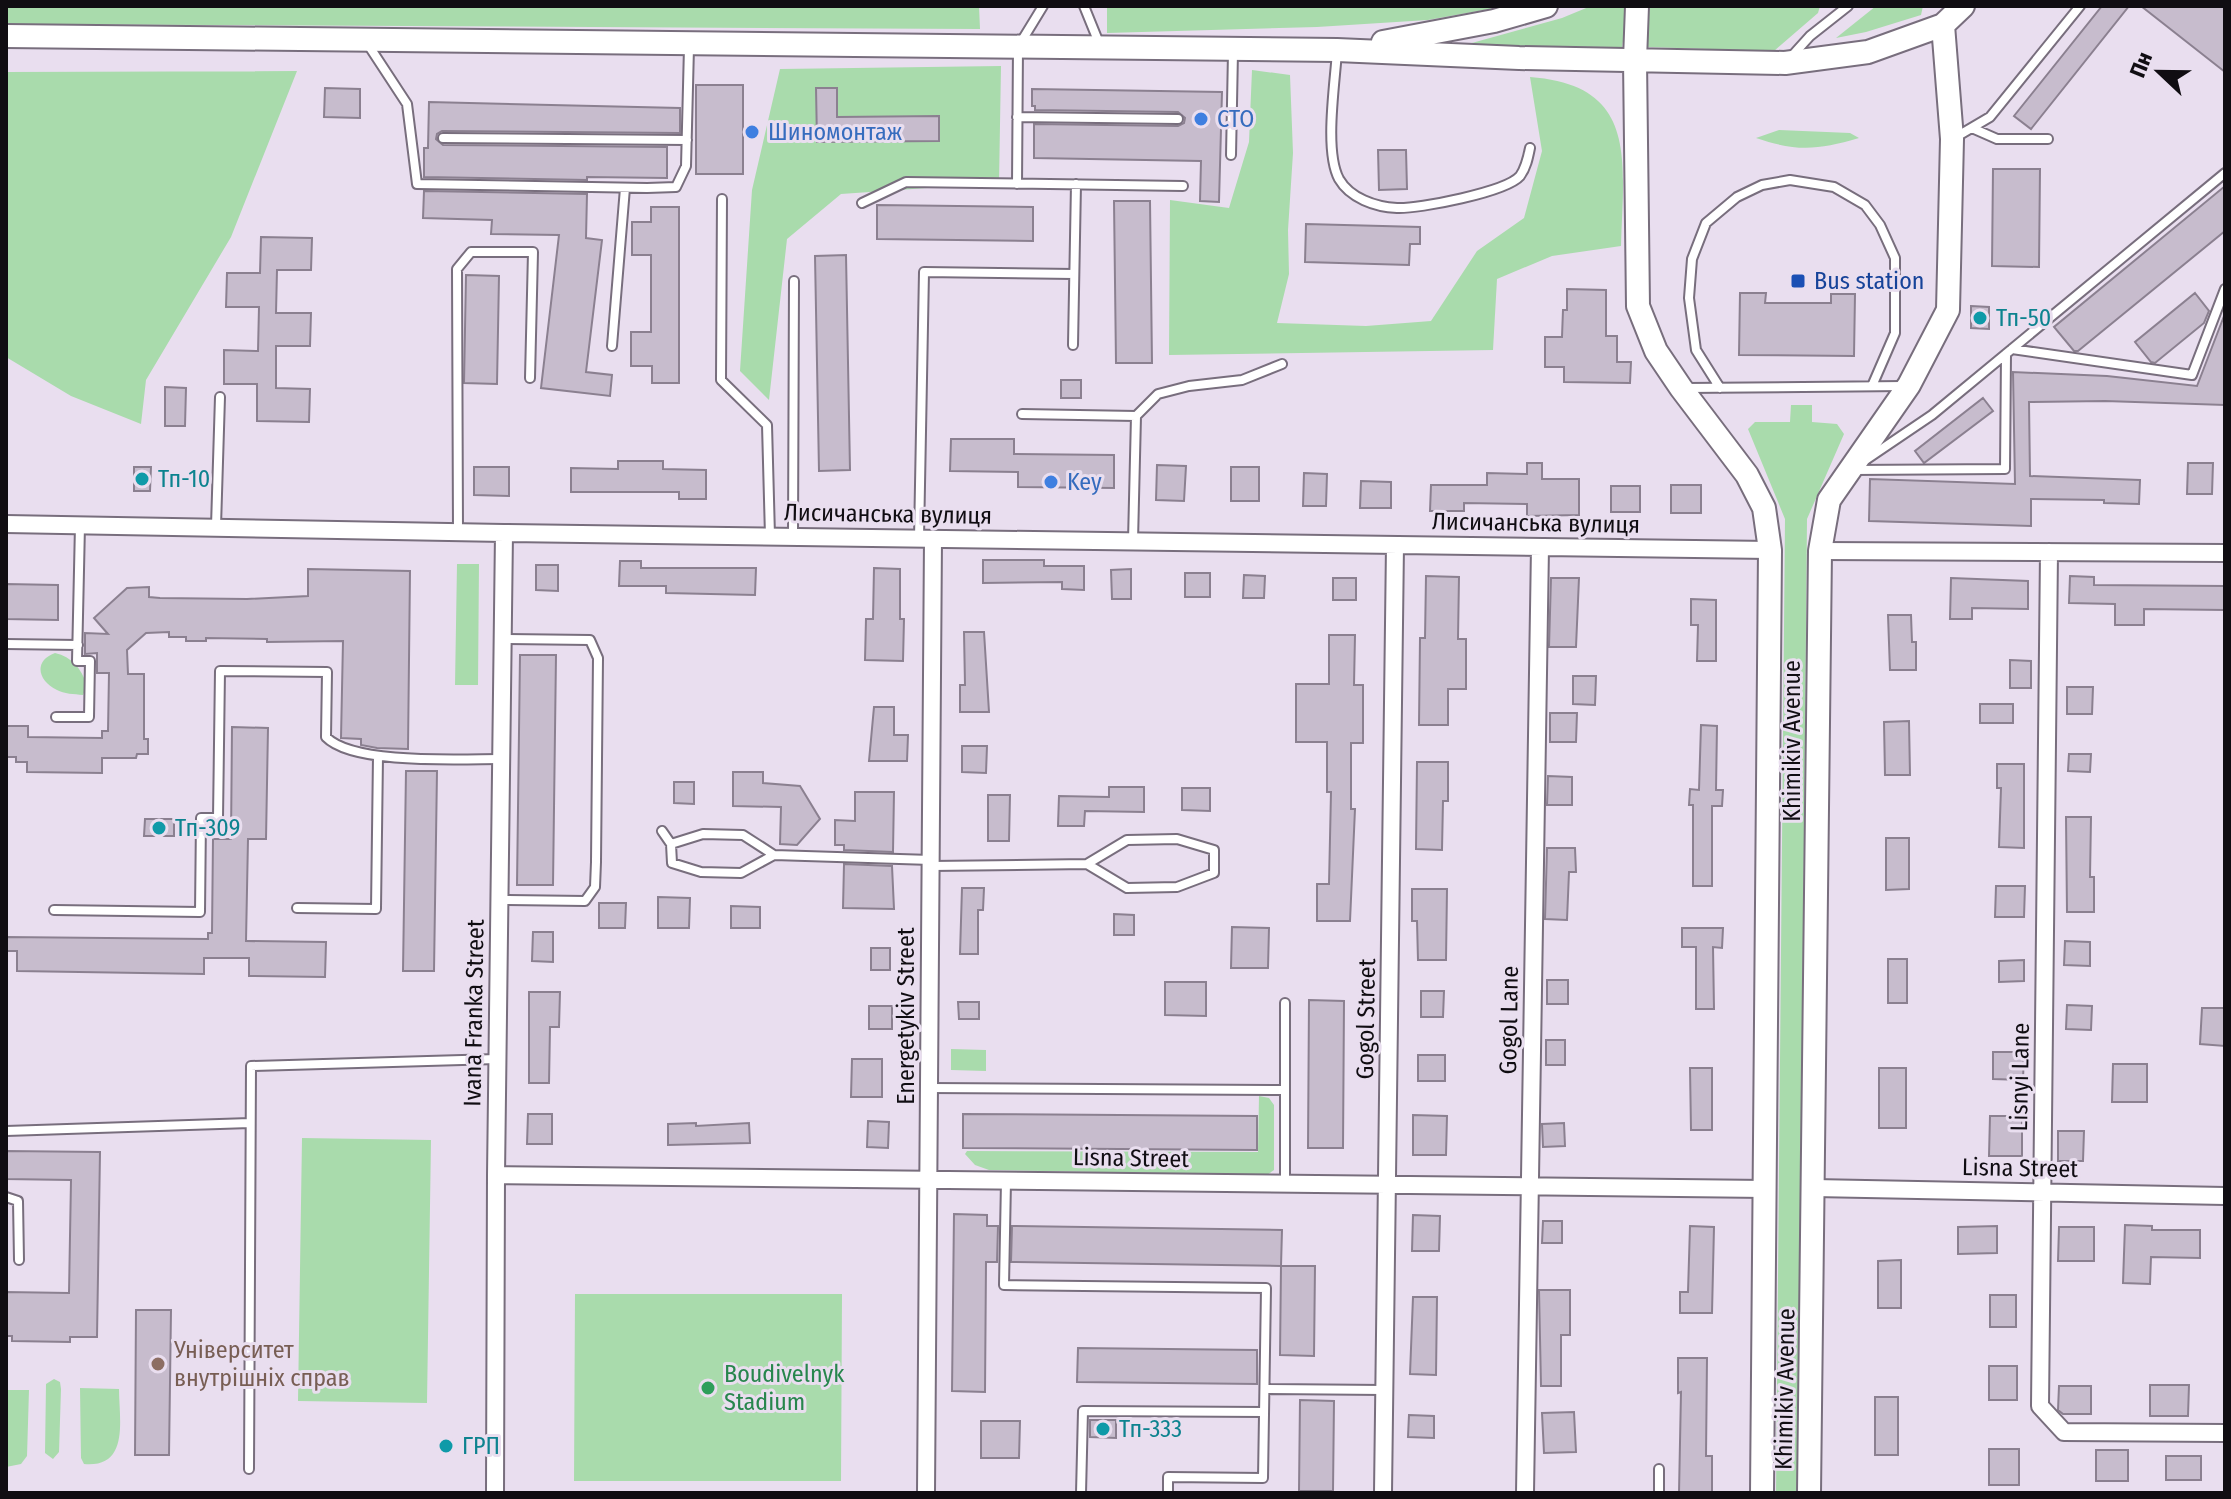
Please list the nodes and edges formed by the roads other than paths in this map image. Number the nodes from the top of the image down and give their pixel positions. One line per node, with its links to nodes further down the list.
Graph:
1 (1043, 6): 12 (lane)
2 (1084, 6): 13 (lane)
3 (1546, 6): 15 (main road)
4 (1637, 6): 16 (main road, Khimikiv Avenue)
5 (1848, 6): 17 (lane)
6 (1963, 6): 8 (main road)
7 (2080, 6): 20 (lane)
8 (1942, 20): 17 (main road); 22 (main road, Khimikiv Avenue)
9 (6, 36): 10 (main road)
10 (365, 39): 11 (main road); 31 (lane)
11 (689, 43): 12 (main road); 24 (lane)
12 (1018, 47): 13 (main road); 18 (lane)
13 (1101, 48): 14 (main road)
14 (1233, 49): 15 (main road); 26 (lane)
15 (1337, 50): 16 (main road); 25 (lane)
16 (1635, 60): 17 (main road); 44 (main road, Khimikiv Avenue)
17 (1785, 63)
18 (1017, 117): 19 (lane); 28 (lane)
19 (1178, 119)
20 (1972, 128): 22 (lane); 23 (lane)
21 (443, 138): 24 (lane)
22 (1952, 139): 42 (main road, Khimikiv Avenue)
23 (2048, 139)
24 (687, 140): 31 (lane)
25 (1530, 148)
26 (1231, 155)
27 (2225, 173): 39 (lane)
28 (1017, 184): 29 (lane); 33 (lane)
29 (1076, 184): 30 (lane); 34 (lane)
30 (1183, 186)
31 (625, 188): 38 (lane)
32 (722, 199): 55 (lane)
33 (862, 203)
34 (1074, 274): 37 (lane); 57 (lane)
35 (794, 281): 56 (lane)
36 (2225, 289): 39 (lane)
37 (1073, 345)
38 (612, 346)
39 (2009, 352): 49 (lane); 49 (lane)
40 (1282, 364): 48 (lane)
41 (530, 378): 53 (lane)
42 (1909, 385): 43 (lane); 49 (main road, Khimikiv Avenue)
43 (1872, 386): 45 (lane); 45 (lane)
44 (1681, 388): 45 (lane); 61 (main road, Khimikiv Avenue)
45 (1720, 388)
46 (220, 397): 52 (lane)
47 (1022, 414): 48 (lane)
48 (1136, 416): 58 (lane)
49 (1850, 470): 62 (main road, Khimikiv Avenue)
50 (6, 524): 51 (street, Лисичанська вулиця)
51 (80, 525): 52 (street, Лисичанська вулиця); 67 (lane)
52 (216, 526): 53 (street, Лисичанська вулиця)
53 (458, 531): 54 (street, Лисичанська вулиця)
54 (504, 533): 55 (street, Лисичанська вулиця); 65 (street, Ivana Franka Street)
55 (770, 537): 56 (street, Лисичанська вулиця)
56 (793, 537): 57 (street, Лисичанська вулиця)
57 (926, 539): 58 (street, Лисичанська вулиця); 76 (street, Energetykiv Street)
58 (1132, 542): 59 (street, Лисичанська вулиця)
59 (1395, 545): 60 (street, Лисичанська вулиця); 91 (street, Gogol Street)
60 (1540, 547): 61 (street, Лисичанська вулиця); 92 (street, Gogol Lane)
61 (1770, 550): 94 (main road, Khimikiv Avenue)
62 (1820, 551): 63 (street); 93 (main road, Khimikiv Avenue)
63 (2049, 552): 64 (street); 95 (street, Lisnyi Lane)
64 (2225, 553)
65 (503, 639): 70 (street, Ivana Franka Street); 74 (lane)
66 (6, 644): 67 (lane)
67 (78, 645): 68 (lane)
68 (56, 717)
69 (378, 756): 70 (lane); 79 (lane); 80 (lane)
70 (501, 759): 78 (street, Ivana Franka Street)
71 (662, 831): 72 (lane)
72 (671, 844): 73 (lane); 73 (lane)
73 (774, 855): 76 (lane)
74 (596, 862): 75 (lane); 78 (lane)
75 (607, 862)
76 (931, 863): 77 (lane); 83 (street, Energetykiv Street)
77 (1087, 864): 77 (lane)
78 (500, 900): 82 (street, Ivana Franka Street)
79 (297, 908)
80 (54, 910)
81 (1285, 1003): 84 (lane)
82 (497, 1059): 85 (lane); 87 (street, Ivana Franka Street)
83 (929, 1088): 84 (lane); 88 (street, Energetykiv Street)
84 (1285, 1090): 90 (lane)
85 (250, 1123): 86 (lane); 103 (lane)
86 (6, 1131)
87 (496, 1175): 88 (street, Lisna Street); 105 (street, Ivana Franka Street)
88 (929, 1179): 89 (street, Lisna Street); 106 (street, Energetykiv Street)
89 (1006, 1180): 90 (street, Lisna Street); 99 (lane)
90 (1285, 1183): 91 (street, Lisna Street)
91 (1388, 1185): 92 (street, Lisna Street); 100 (street, Gogol Street)
92 (1530, 1186): 94 (street, Lisna Street); 110 (street, Gogol Lane)
93 (1814, 1188): 95 (street, Lisna Street); 113 (main road, Khimikiv Avenue)
94 (1766, 1189): 112 (main road, Khimikiv Avenue)
95 (2043, 1193): 96 (street, Lisna Street); 102 (street, Lisnyi Lane)
96 (2225, 1196)
97 (6, 1197): 98 (lane)
98 (19, 1260)
99 (1265, 1389): 100 (lane); 101 (lane)
100 (1385, 1390): 109 (street, Gogol Street)
101 (1264, 1412): 107 (lane); 108 (lane)
102 (2225, 1433)
103 (249, 1469)
104 (1659, 1469): 111 (lane)
105 (495, 1493)
106 (926, 1493)
107 (1081, 1493)
108 (1168, 1493)
109 (1383, 1493)
110 (1525, 1493)
111 (1659, 1493)
112 (1762, 1493)
113 (1809, 1493)

